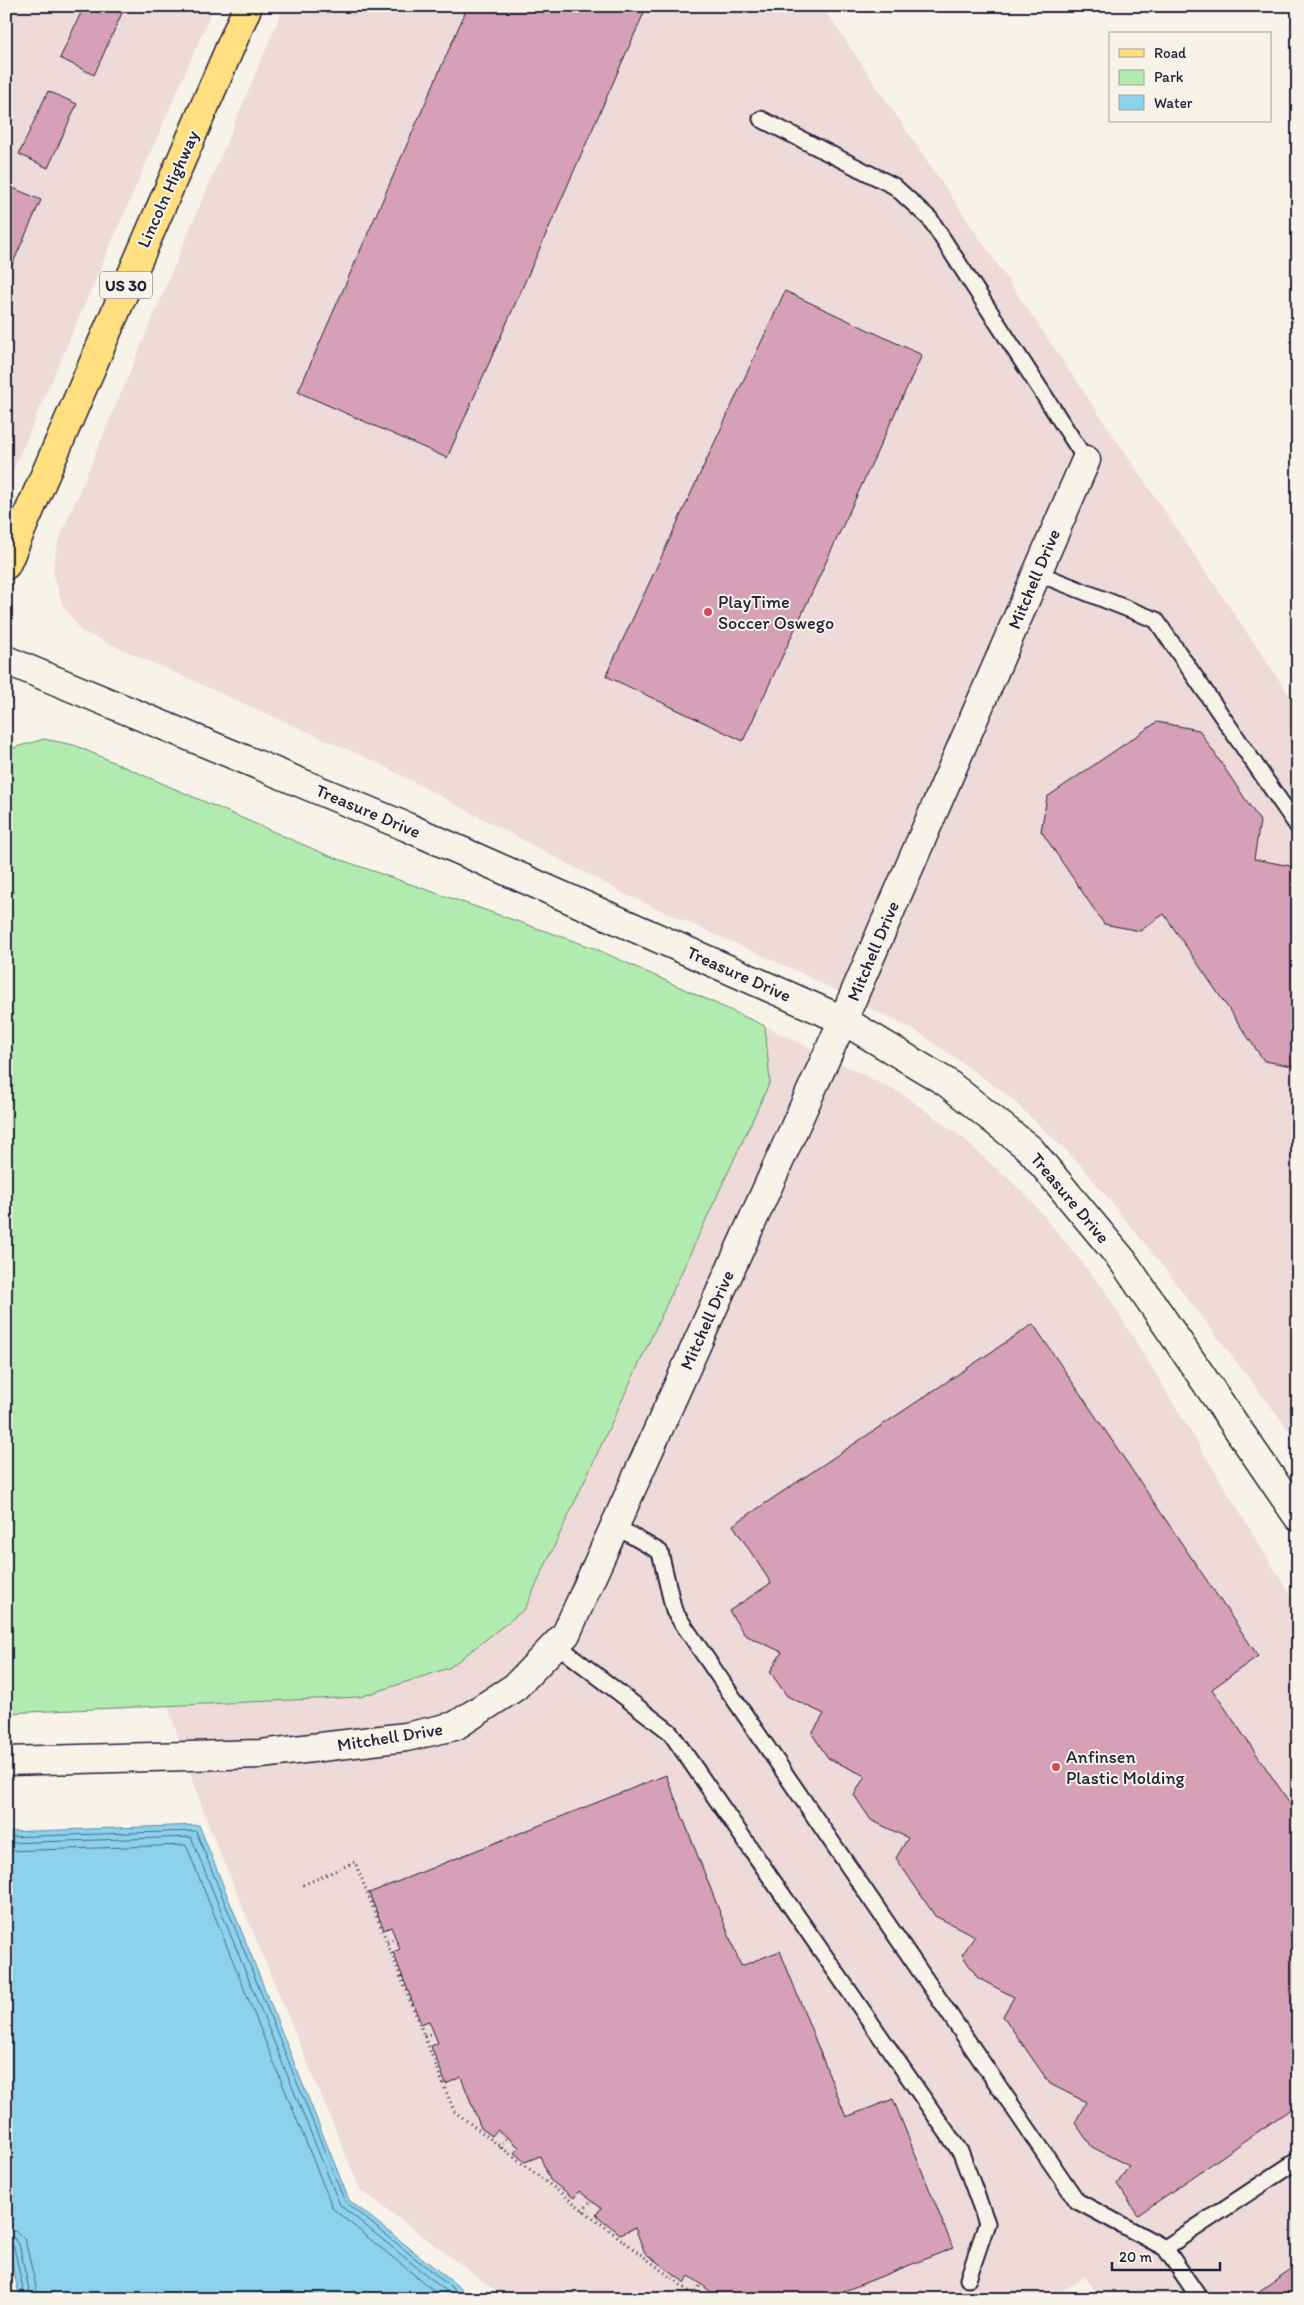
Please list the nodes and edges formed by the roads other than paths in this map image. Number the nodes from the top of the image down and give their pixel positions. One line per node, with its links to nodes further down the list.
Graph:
1 (248, 6): 4 (main road, Lincoln Highway / US 30)
2 (761, 119): 3 (lane)
3 (1086, 460): 5 (street, Mitchell Drive)
4 (6, 565)
5 (1037, 573): 7 (lane); 8 (street, Mitchell Drive)
6 (6, 660): 8 (street, Treasure Drive)
7 (1298, 827)
8 (843, 1020): 9 (street, Treasure Drive); 10 (street, Mitchell Drive)
9 (1298, 1517)
10 (615, 1526): 11 (street, Mitchell Drive); 14 (lane)
11 (556, 1644): 12 (street, Mitchell Drive); 15 (lane)
12 (6, 1761)
13 (1298, 2160): 14 (lane)
14 (1165, 2248): 16 (lane)
15 (968, 2279)
16 (1200, 2299)

